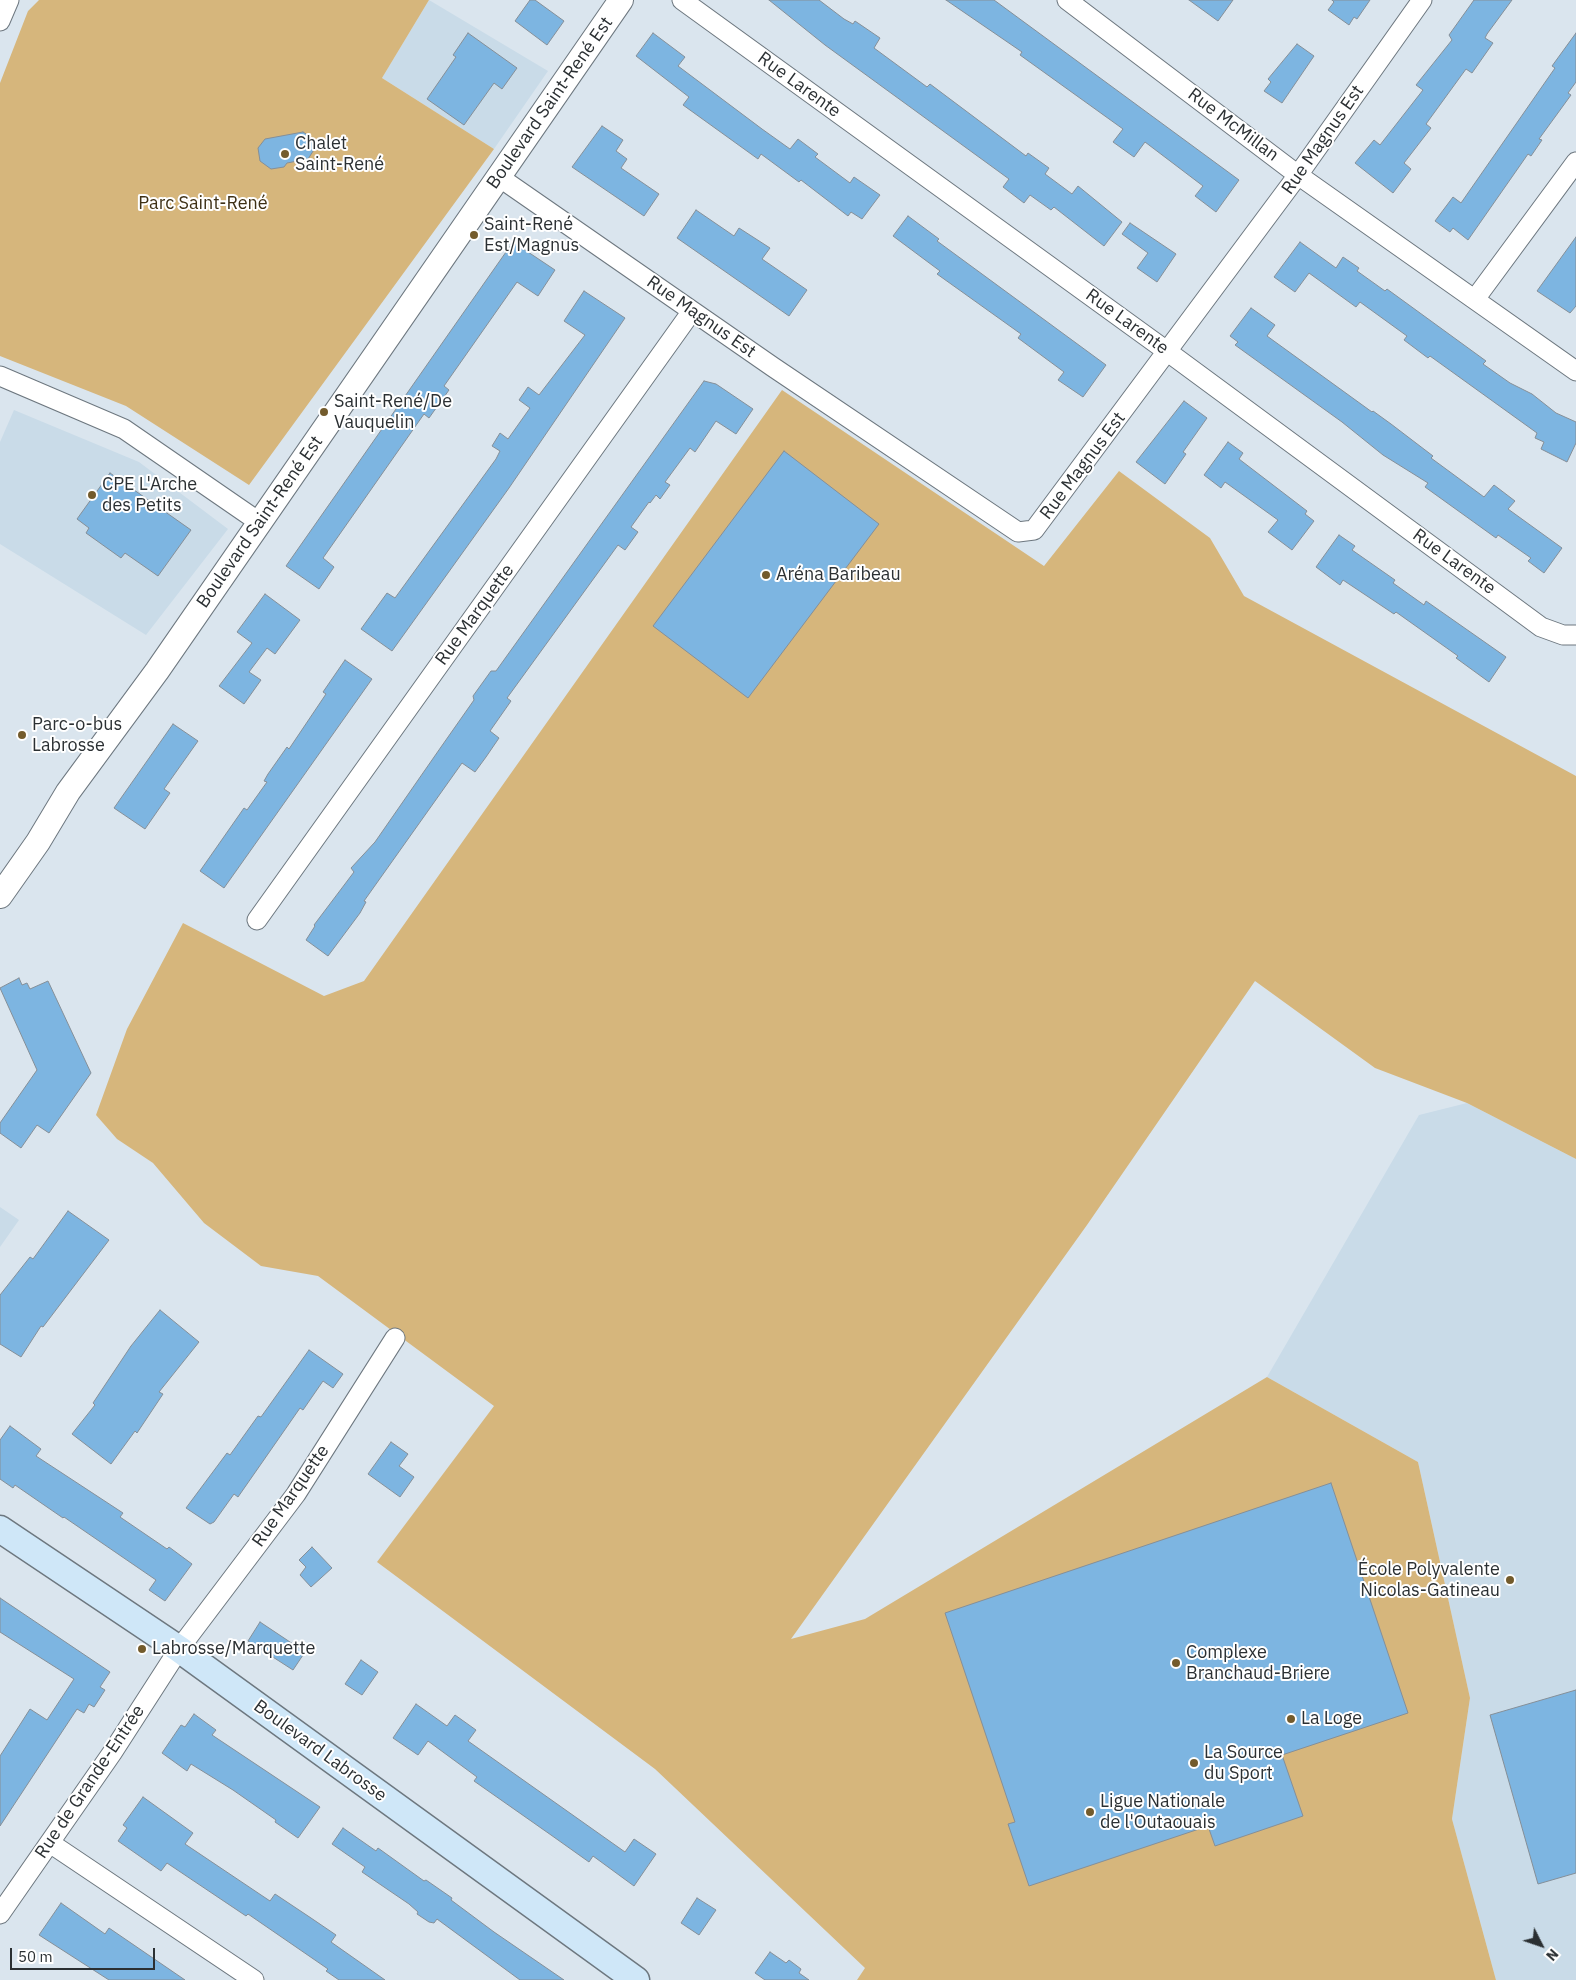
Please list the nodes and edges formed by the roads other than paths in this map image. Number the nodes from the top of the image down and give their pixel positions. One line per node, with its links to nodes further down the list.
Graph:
1 (9, 0): 6 (street)
2 (621, 0): 9 (street, Boulevard Saint-René Est)
3 (682, 0): 12 (street, Rue Larente)
4 (1067, 0): 8 (street, Rue McMillan)
5 (1422, 0): 8 (street, Rue Magnus Est)
6 (0, 21)
7 (1576, 162): 10 (street)
8 (1298, 175): 10 (street, Rue McMillan); 12 (street, Rue Magnus Est)
9 (499, 177): 11 (street, Rue Magnus Est); 15 (street, Boulevard Saint-René Est)
10 (1475, 299): 13 (street, Rue McMillan)
11 (692, 311): 12 (street, Rue Magnus Est); 18 (street, Rue Marquette)
12 (1168, 352): 16 (street, Rue Larente)
13 (1576, 371)
14 (0, 376): 15 (street)
15 (259, 522): 17 (street, Boulevard Saint-René Est)
16 (1576, 635)
17 (0, 896)
18 (257, 920)
19 (395, 1338): 21 (street, Rue Marquette)
20 (0, 1529): 21 (main road, Boulevard Labrosse)
21 (179, 1649): 22 (street, Rue de Grande-Entrée); 25 (main road, Boulevard Labrosse)
22 (50, 1843): 23 (street, Rue de Grande-Entrée); 24 (street)
23 (0, 1914)
24 (254, 1980)
25 (636, 1980)

